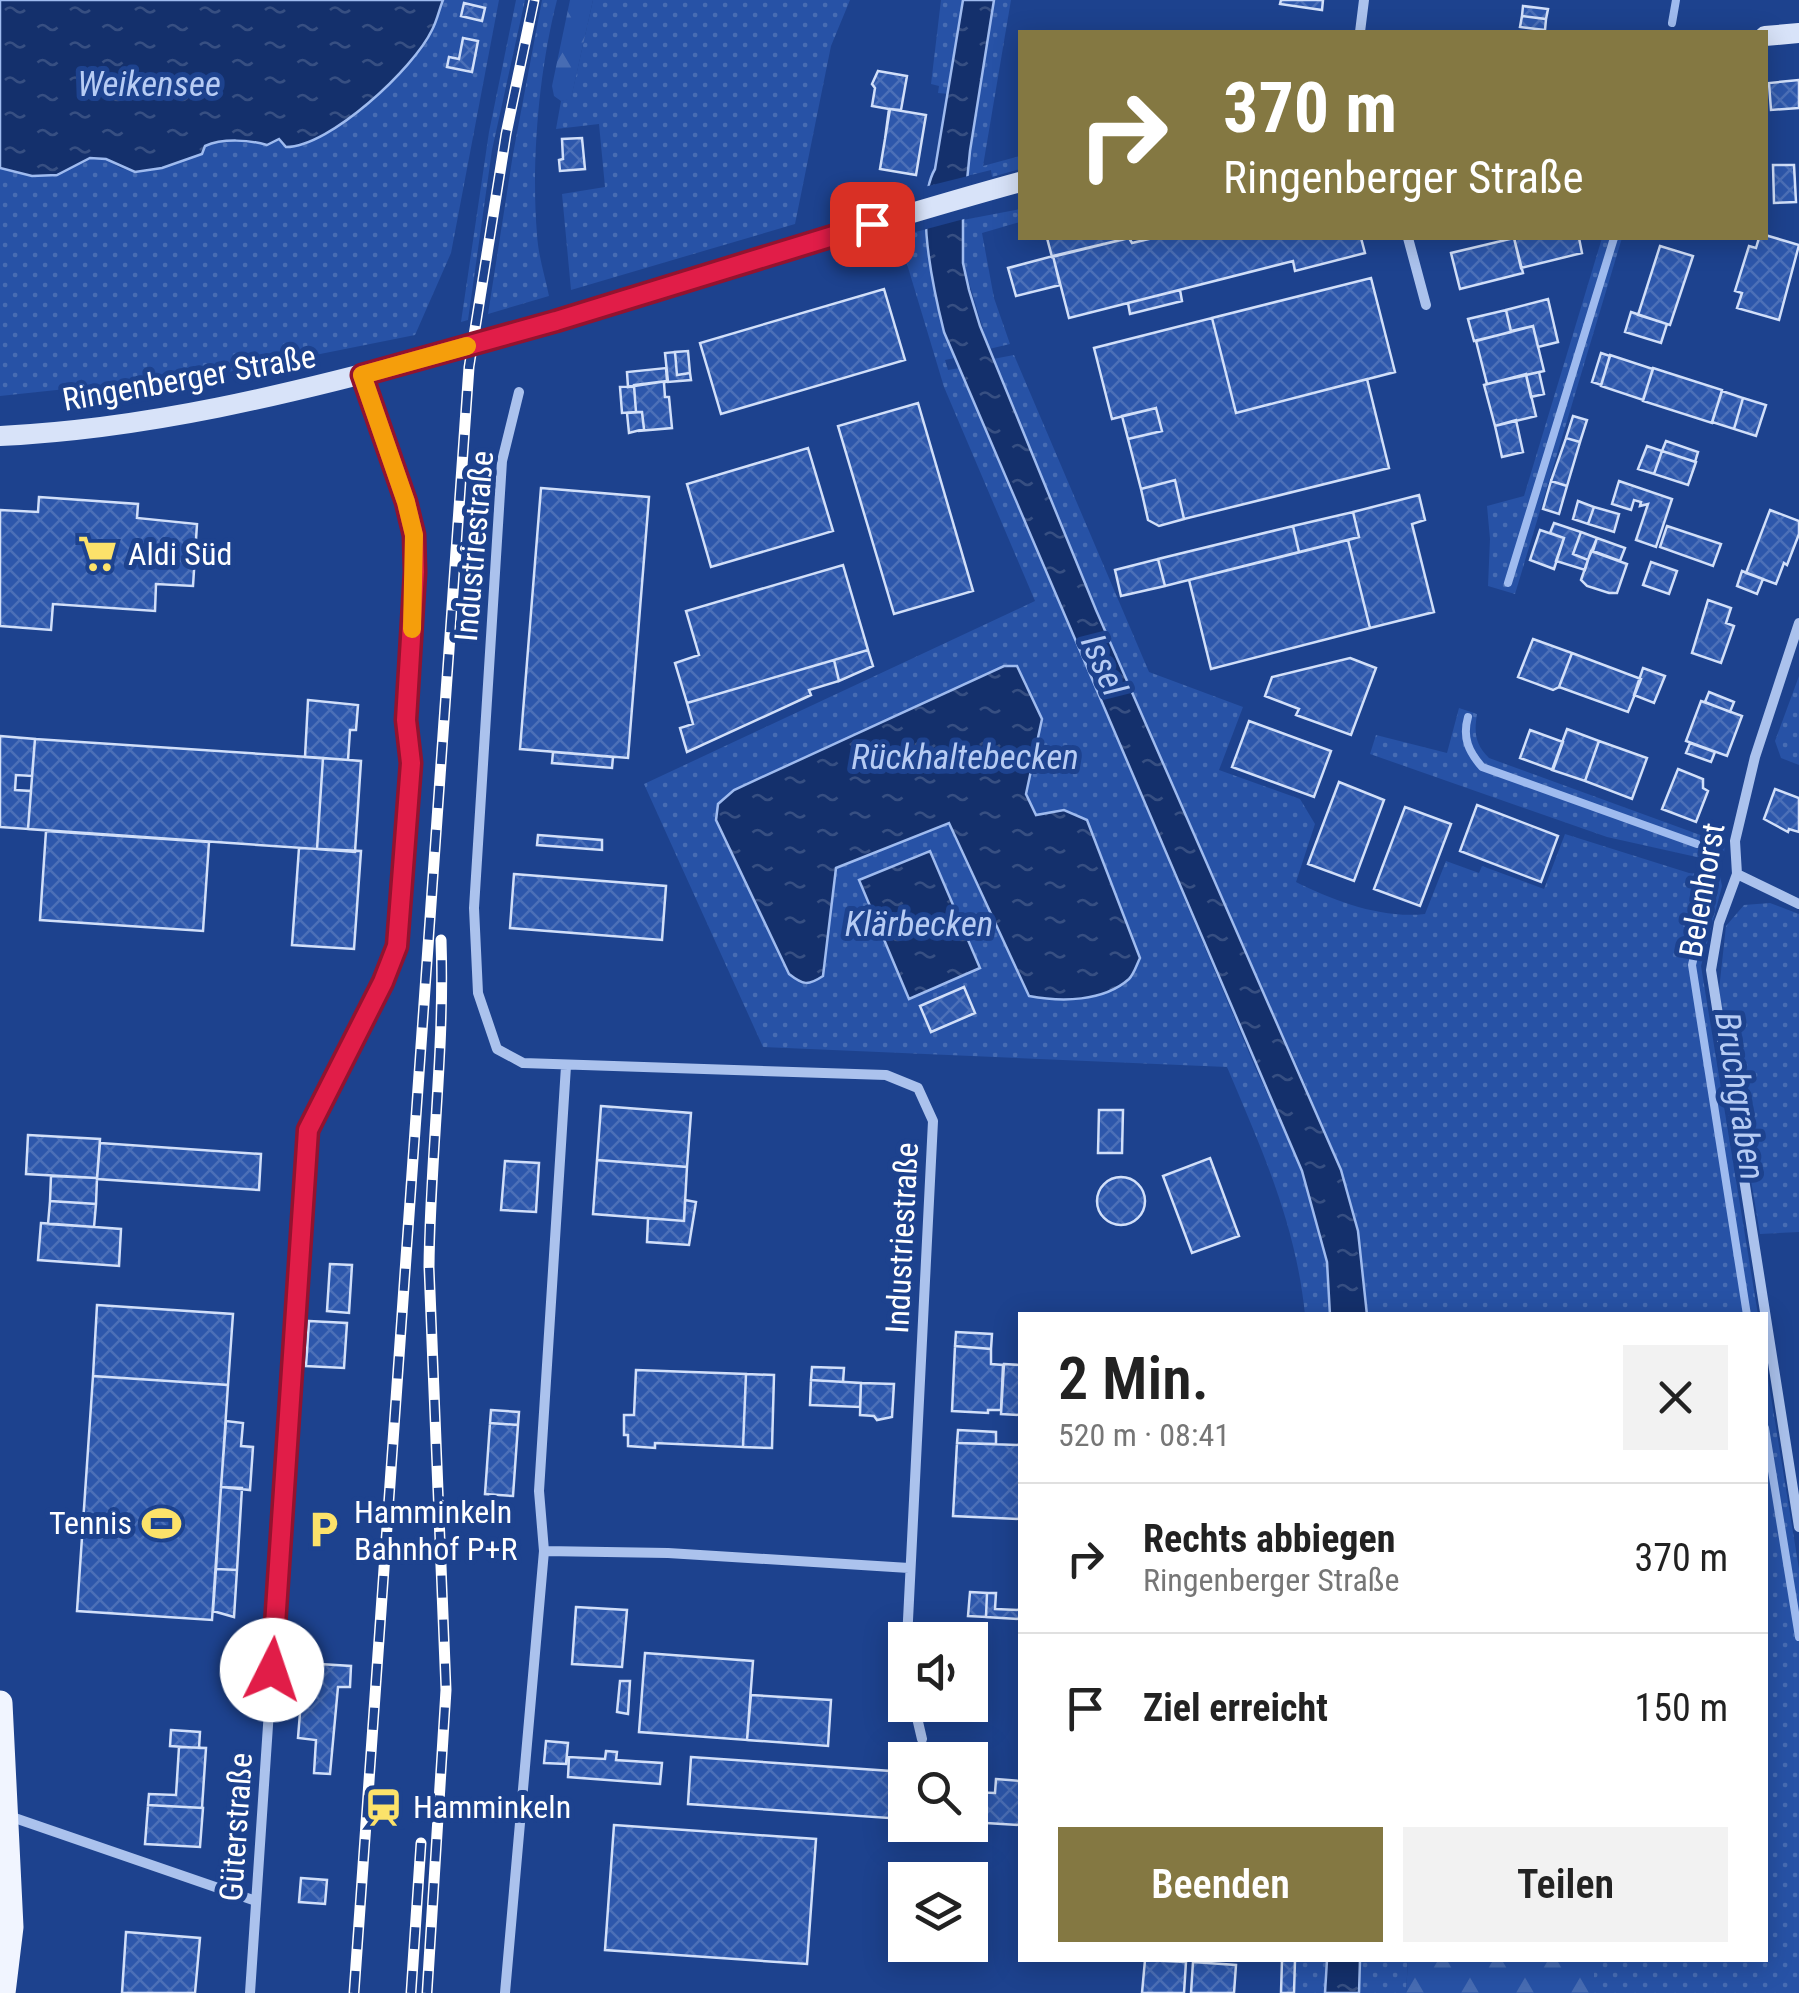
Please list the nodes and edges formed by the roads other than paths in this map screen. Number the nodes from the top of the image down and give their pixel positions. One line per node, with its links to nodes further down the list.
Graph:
1 (1364, 0): 2 (street)
2 (1360, 30)
3 (1799, 33): 4 (main road)
4 (1768, 36)
5 (1018, 183): 8 (main road, Ringenberger Straße)
6 (1409, 240): 7 (street)
7 (1426, 305)
8 (362, 375): 10 (main road, Ringenberger Straße); 25 (street, Güterstraße)
9 (520, 392): 14 (street, Industriestraße)
10 (0, 436)
11 (1799, 623): 12 (street, Belenhorst)
12 (1737, 874): 13 (street); 15 (street, Belenhorst)
13 (1799, 904)
14 (566, 1066): 18 (street); 19 (street, Industriestraße)
15 (1765, 1312)
16 (1768, 1331): 17 (street, Belenhorst)
17 (1799, 1527)
18 (544, 1551): 19 (street); 28 (street)
19 (909, 1568): 20 (street, Industriestraße)
20 (908, 1622)
21 (0, 1703): 24 (main road)
22 (918, 1722): 23 (street)
23 (922, 1739)
24 (6, 1815): 25 (street); 26 (main road)
25 (256, 1901): 27 (street, Güterstraße)
26 (2, 1987)
27 (250, 1993)
28 (505, 1993)

